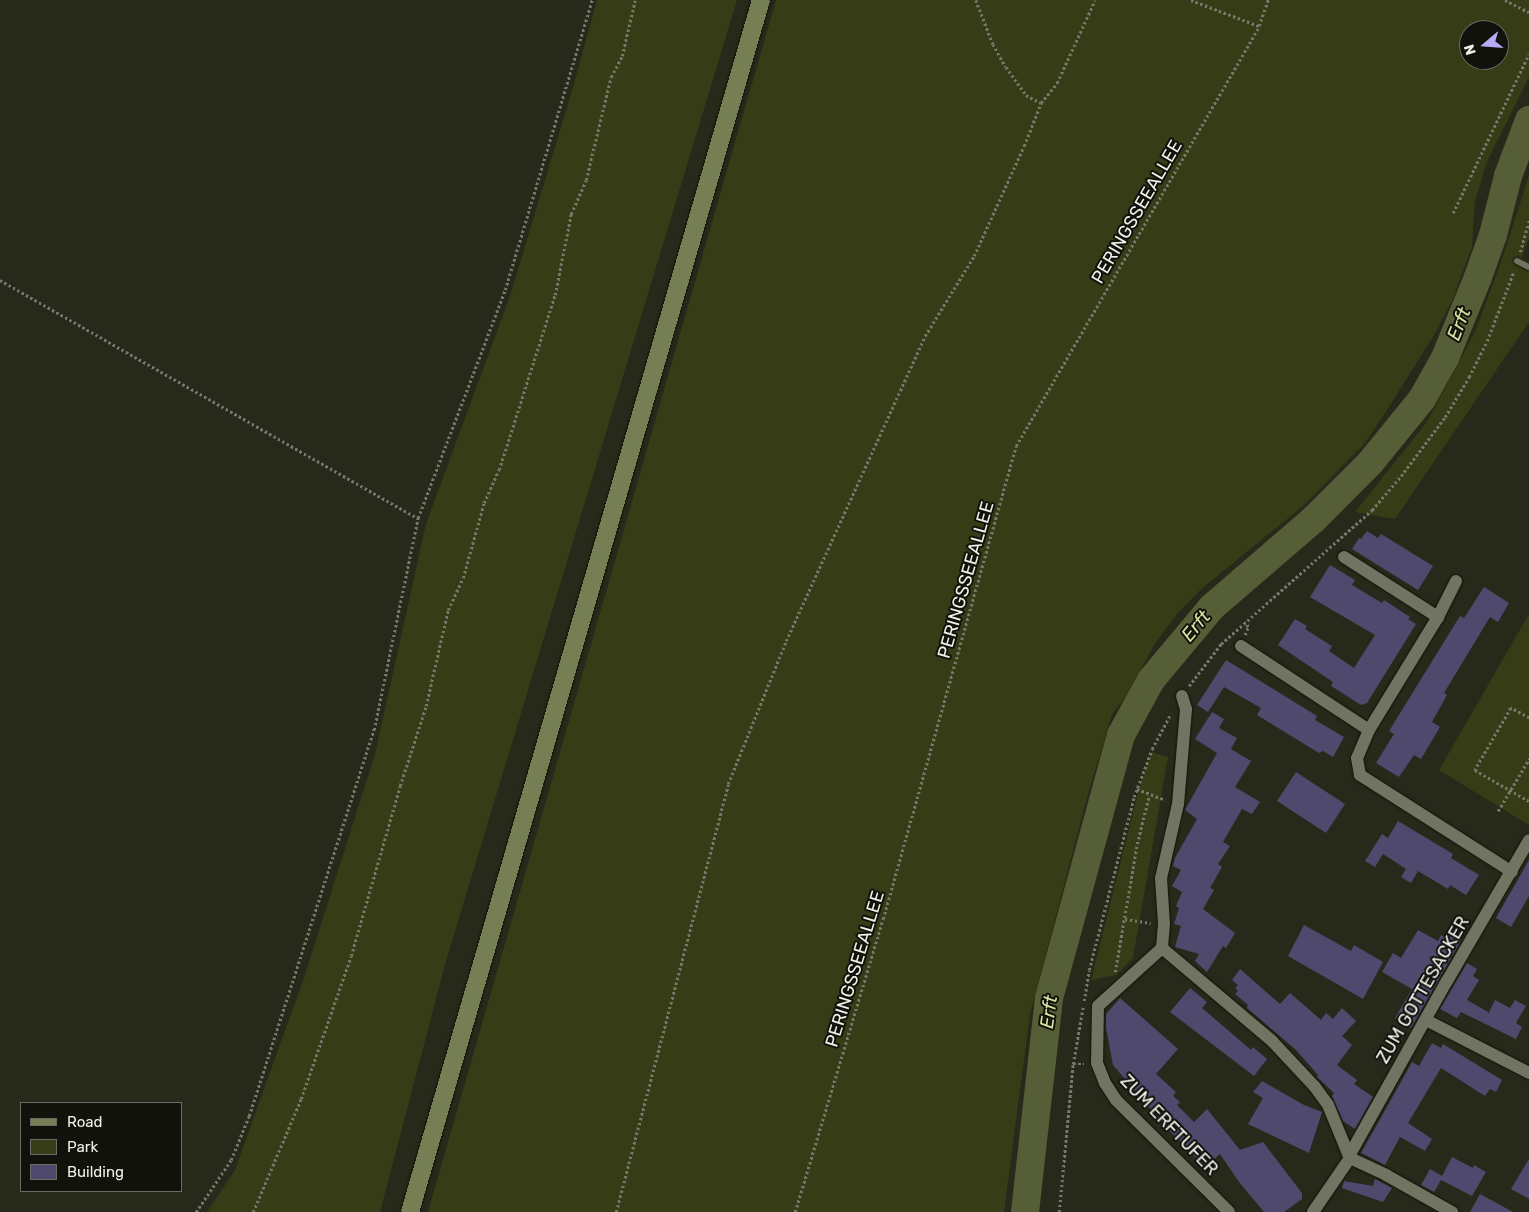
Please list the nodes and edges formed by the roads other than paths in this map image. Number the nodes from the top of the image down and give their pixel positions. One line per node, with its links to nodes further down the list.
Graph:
1 (761, 0): 16 (main road)
2 (1517, 261): 3 (lane)
3 (1529, 268)
4 (1344, 557): 6 (street)
5 (1456, 581): 6 (street)
6 (1438, 617): 9 (street)
7 (1241, 646): 9 (street)
8 (1182, 696): 12 (street)
9 (1369, 730): 11 (street)
10 (1529, 840): 11 (street, ZUM GOTTESACKER)
11 (1512, 872): 13 (street, ZUM GOTTESACKER)
12 (1162, 948): 15 (street); 17 (street, ZUM ERFTUFER)
13 (1426, 1020): 14 (street); 15 (street, ZUM GOTTESACKER)
14 (1529, 1073)
15 (1350, 1157): 18 (street, ZUM GOTTESACKER); 19 (street)
16 (410, 1212)
17 (1229, 1212)
18 (1313, 1212)
19 (1452, 1212)

